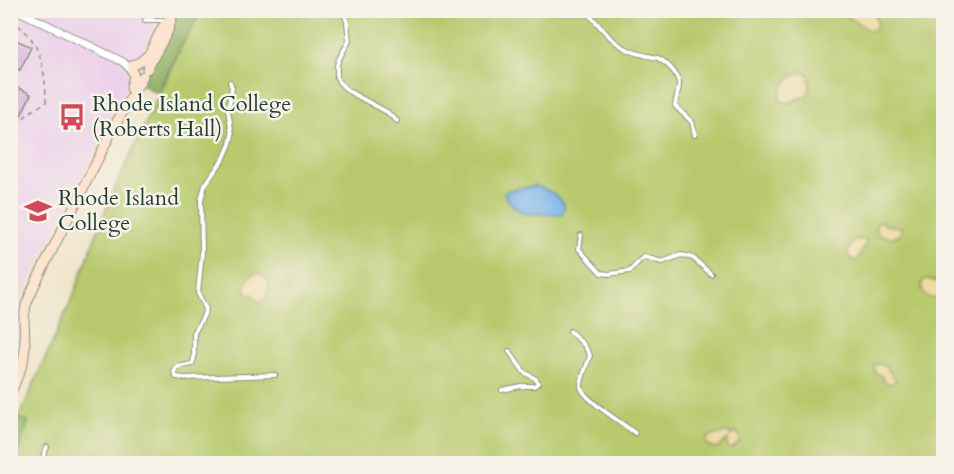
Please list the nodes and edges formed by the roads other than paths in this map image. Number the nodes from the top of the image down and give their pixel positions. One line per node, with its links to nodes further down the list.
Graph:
1 (17, 10): 6 (street)
2 (343, 10): 8 (lane)
3 (585, 10): 9 (lane)
4 (171, 18): 5 (lane); 6 (street)
5 (145, 20)
6 (138, 69): 16 (street)
7 (230, 82): 14 (lane)
8 (397, 121)
9 (695, 135)
10 (582, 235): 11 (lane)
11 (711, 274)
12 (570, 331): 17 (lane)
13 (509, 351): 15 (lane)
14 (275, 375)
15 (502, 390)
16 (10, 395)
17 (635, 433)
18 (46, 447): 19 (lane)
19 (40, 464)

